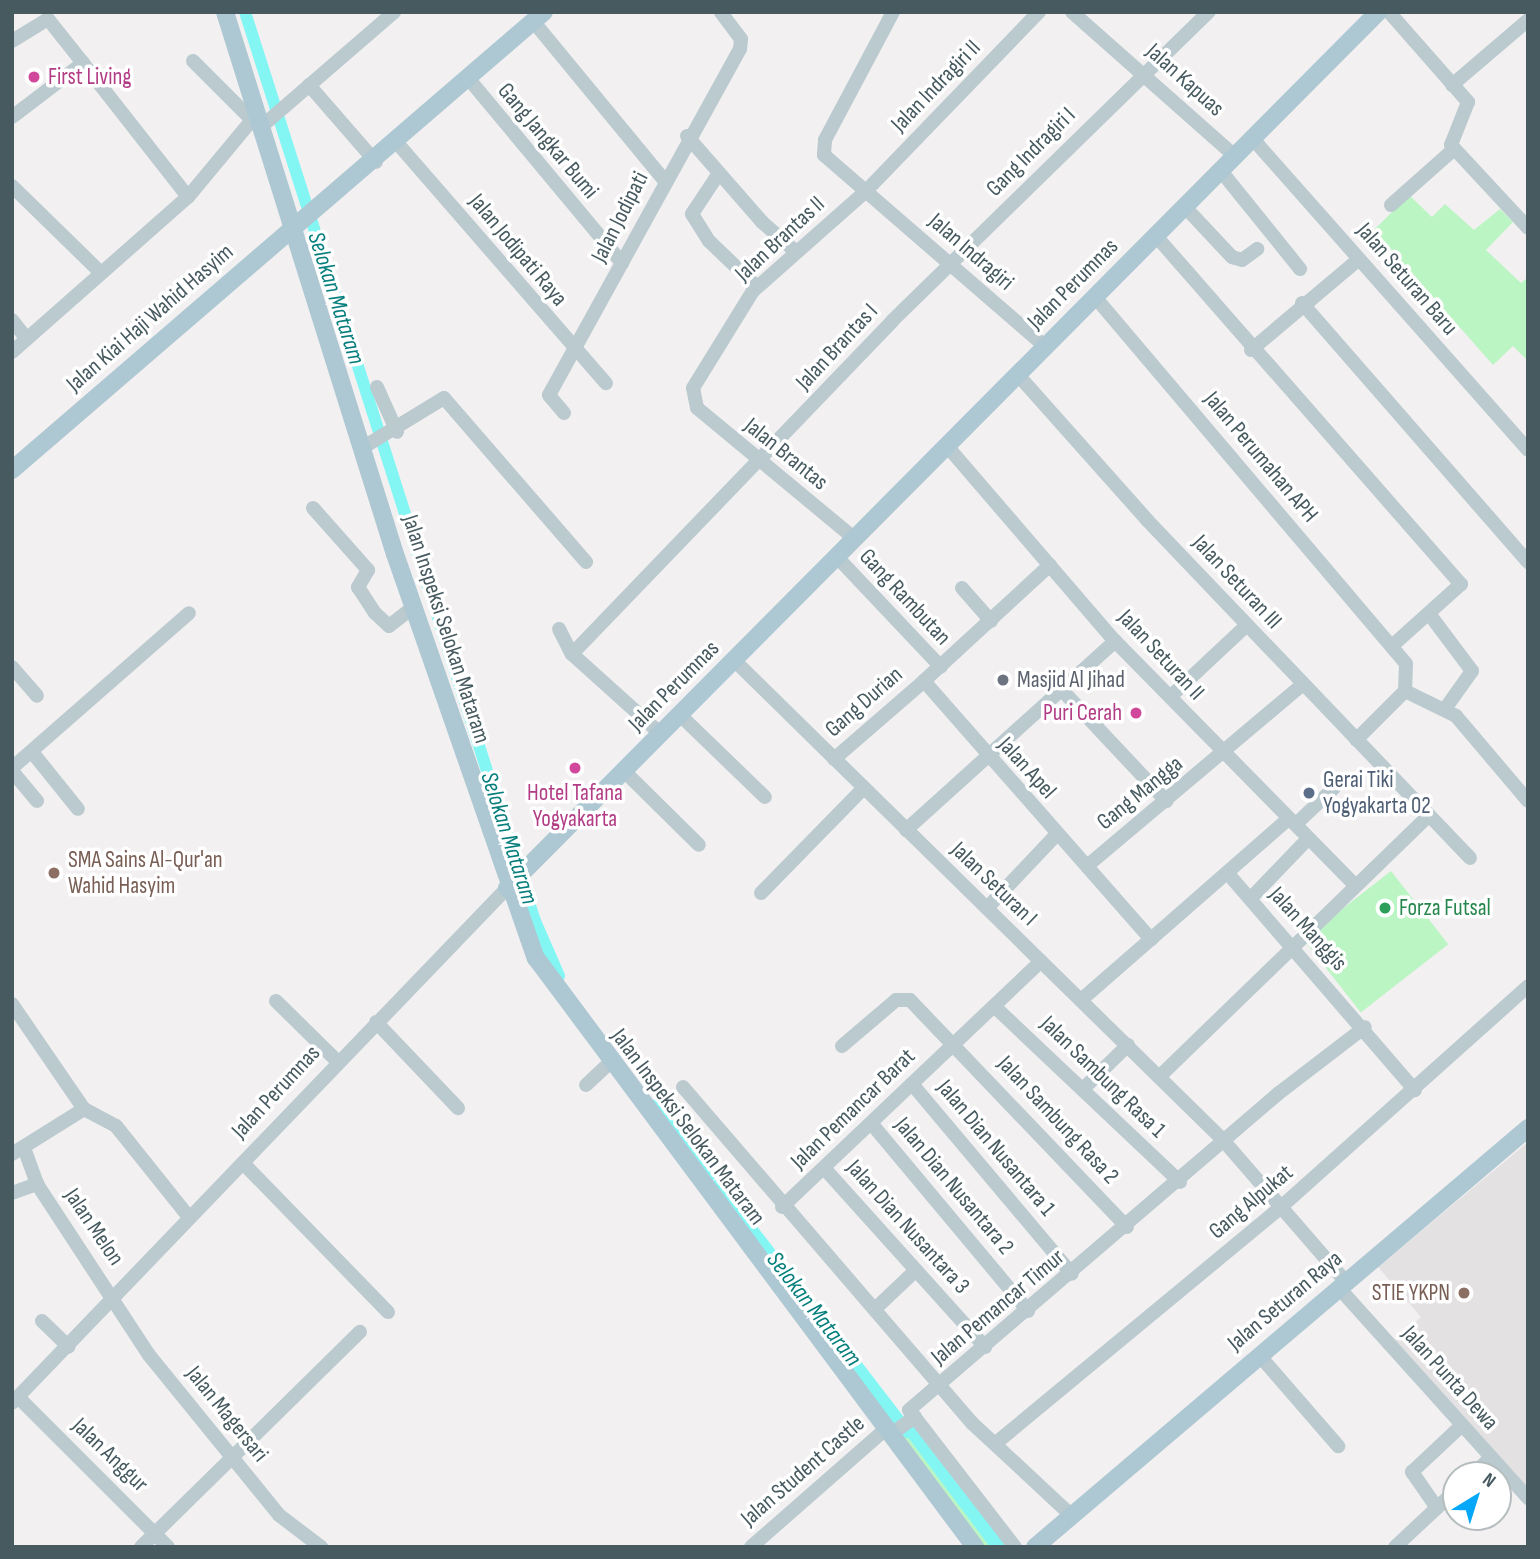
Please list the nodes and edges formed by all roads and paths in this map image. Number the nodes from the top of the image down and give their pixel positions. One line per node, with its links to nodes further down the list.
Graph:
1 (225, 12): 20 (main road, Jalan Inspeksi Selokan Mataram)
2 (720, 12): 21 (street, Jalan Jodipati)
3 (894, 12): 31 (street, Jalan Indragiri)
4 (1039, 12): 31 (street, Jalan Indragiri II)
5 (1072, 12): 15 (street, Jalan Kapuas)
6 (1209, 12): 15 (street, Gang Indragiri I)
7 (1378, 12): 22 (main road, Jalan Perumnas)
8 (1389, 12): 18 (street)
9 (388, 15): 17 (street)
10 (538, 17): 16 (main road, Jalan Kiai Haji Wahid Hasyim); 29 (street)
11 (1528, 20): 18 (street)
12 (12, 41): 14 (street)
13 (193, 61): 20 (street)
14 (82, 63): 19 (street); 32 (street)
15 (1145, 74): 25 (street, Jalan Kapuas); 42 (street, Gang Indragiri I)
16 (468, 78): 23 (main road, Jalan Kiai Haji Wahid Hasyim); 41 (street, Gang Jangkar Bumi)
17 (309, 85): 20 (street); 26 (street)
18 (1452, 85): 24 (street)
19 (12, 117)
20 (260, 119): 32 (street); 35 (main road, Jalan Inspeksi Selokan Mataram)
21 (687, 136): 28 (street); 29 (street, Jalan Jodipati)
22 (1253, 139): 25 (main road, Jalan Perumnas); 40 (street, Jalan Seturan Baru)
23 (398, 144): 26 (main road, Jalan Kiai Haji Wahid Hasyim); 53 (street, Jalan Jodipati Raya)
24 (1454, 149): 33 (street); 36 (street)
25 (1235, 156): 27 (main road, Jalan Perumnas)
26 (376, 162): 35 (main road, Jalan Kiai Haji Wahid Hasyim)
27 (1221, 171): 34 (main road, Jalan Perumnas); 43 (street)
28 (719, 173): 39 (street); 45 (street)
29 (664, 180): 41 (street, Jalan Jodipati)
30 (12, 186): 44 (street)
31 (866, 191): 39 (street, Jalan Brantas II); 42 (street, Jalan Indragiri)
32 (188, 197): 44 (street)
33 (1391, 205)
34 (1185, 207): 37 (main road, Jalan Perumnas); 38 (street)
35 (297, 224): 60 (main road, Jalan Inspeksi Selokan Mataram); 64 (main road, Jalan Kiai Haji Wahid Hasyim)
36 (1528, 228)
37 (1156, 236): 46 (main road, Jalan Perumnas); 51 (street)
38 (1257, 249)
39 (795, 251): 45 (street, Jalan Brantas II)
40 (1359, 258): 47 (street); 62 (street, Jalan Seturan Baru)
41 (622, 263): 53 (street, Jalan Jodipati)
42 (951, 265): 50 (street, Jalan Indragiri); 63 (street, Jalan Brantas I)
43 (1300, 269)
44 (100, 272): 49 (street)
45 (757, 287): 57 (street, Jalan Brantas II)
46 (1095, 297): 50 (main road, Jalan Perumnas); 79 (street, Jalan Perumahan APH)
47 (1302, 303): 51 (street); 69 (street)
48 (12, 320): 49 (street)
49 (27, 340): 52 (street)
50 (1046, 347): 54 (main road, Jalan Perumnas)
51 (1251, 350): 74 (street)
52 (12, 352)
53 (576, 354): 55 (street, Jalan Jodipati Raya); 58 (street, Jalan Jodipati)
54 (1018, 374): 61 (main road, Jalan Perumnas); 76 (street, Jalan Seturan III)
55 (606, 383)
56 (377, 387): 59 (street)
57 (692, 399): 63 (street, Jalan Brantas)
58 (565, 413)
59 (394, 434): 60 (street); 68 (street)
60 (368, 445): 72 (main road, Jalan Inspeksi Selokan Mataram)
61 (947, 446): 66 (main road, Jalan Perumnas); 70 (street, Jalan Seturan II)
62 (1528, 450)
63 (760, 465): 66 (street, Jalan Brantas); 80 (street, Jalan Brantas I)
64 (12, 470)
65 (313, 508): 72 (street)
66 (855, 539): 67 (main road, Jalan Perumnas)
67 (837, 557): 81 (main road, Jalan Perumnas); 83 (street, Gang Rambutan)
68 (586, 562)
69 (1528, 562)
70 (1050, 565): 75 (street); 78 (street, Jalan Seturan II)
71 (962, 588): 75 (street)
72 (413, 607): 116 (main road, Jalan Inspeksi Selokan Mataram)
73 (189, 613): 94 (street)
74 (1430, 615): 79 (street); 90 (street)
75 (991, 621): 83 (street)
76 (1247, 625): 85 (street, Jalan Seturan III); 89 (street)
77 (559, 629): 80 (street)
78 (1115, 641): 86 (street); 89 (street, Jalan Seturan II)
79 (1392, 646): 87 (street, Jalan Perumahan APH)
80 (572, 653): 92 (street)
81 (734, 660): 91 (main road, Jalan Perumnas); 97 (street, Jalan Seturan I)
82 (12, 667): 88 (street)
83 (941, 667): 84 (street)
84 (924, 681): 96 (street, Jalan Apel); 97 (street, Gang Durian)
85 (1302, 685): 93 (street, Jalan Seturan III); 95 (street, Gang Mangga)
86 (1061, 689): 96 (street); 103 (street)
87 (1405, 691): 90 (street); 93 (street)
88 (37, 696)
89 (1170, 697): 95 (street, Jalan Seturan II)
90 (1445, 709): 104 (street)
91 (680, 715): 92 (main road, Jalan Perumnas); 102 (street)
92 (661, 734): 99 (main road, Jalan Perumnas)
93 (1356, 740): 107 (street, Jalan Seturan III)
94 (32, 752): 98 (street); 106 (street)
95 (1222, 755): 103 (street, Gang Mangga); 108 (street, Jalan Seturan II)
96 (986, 756): 109 (street); 110 (street, Jalan Apel)
97 (834, 759): 100 (street, Jalan Seturan I)
98 (12, 770): 105 (street)
99 (624, 771): 112 (street); 116 (main road, Jalan Perumnas)
100 (864, 788): 109 (street, Jalan Seturan I); 118 (street)
101 (1334, 788): 108 (street)
102 (765, 797)
103 (1166, 801): 114 (street, Gang Mangga)
104 (1528, 801)
105 (37, 802)
106 (78, 809)
107 (1429, 815): 113 (street, Jalan Seturan III); 117 (street)
108 (1292, 822): 115 (street); 117 (street, Jalan Seturan II)
109 (906, 830): 120 (street, Jalan Seturan I)
110 (1056, 835): 114 (street, Jalan Apel); 120 (street)
111 (1303, 844): 119 (street)
112 (699, 845)
113 (1470, 858)
114 (1087, 866): 121 (street, Jalan Apel)
115 (1230, 876): 119 (street, Jalan Manggis); 121 (street)
116 (512, 883): 129 (street, Jalan Perumnas); 135 (main road, Jalan Inspeksi Selokan Mataram)
117 (1354, 884): 122 (street)
118 (761, 893)
119 (1251, 898): 122 (street, Jalan Manggis)
120 (987, 908): 123 (street, Jalan Seturan I)
121 (1151, 939): 125 (street)
122 (1295, 945): 130 (street, Jalan Manggis); 136 (street)
123 (1041, 961): 125 (street, Jalan Seturan I); 128 (street, Jalan Pemancar Barat)
124 (1528, 986): 141 (street, Gang Alpukat)
125 (1081, 1000): 132 (street, Jalan Seturan I)
126 (275, 1001): 134 (street)
127 (12, 1004): 143 (street)
128 (994, 1006): 131 (street, Jalan Pemancar Barat); 140 (street, Jalan Sambung Rasa 1)
129 (376, 1021): 134 (street, Jalan Perumnas); 142 (street)
130 (1365, 1027): 141 (street, Jalan Manggis); 146 (street, Jalan Pemancar Timur)
131 (955, 1043): 133 (street); 137 (street, Jalan Pemancar Barat); 156 (street, Jalan Sambung Rasa 2)
132 (1128, 1045): 136 (street, Jalan Seturan I); 140 (street)
133 (842, 1046)
134 (338, 1062): 148 (street, Jalan Perumnas)
135 (610, 1062): 138 (street); 173 (main road, Jalan Inspeksi Selokan Mataram)
136 (1159, 1077): 146 (street, Jalan Seturan I)
137 (912, 1084): 144 (street, Jalan Pemancar Barat); 158 (street, Jalan Dian Nusantara 1)
138 (586, 1085)
139 (683, 1087): 153 (street)
140 (1083, 1089): 150 (street, Jalan Sambung Rasa 1)
141 (1415, 1090): 154 (street, Gang Alpukat)
142 (457, 1108)
143 (84, 1109): 147 (street); 155 (street)
144 (871, 1123): 149 (street, Jalan Pemancar Barat); 162 (street, Jalan Dian Nusantara 2)
145 (1528, 1128): 159 (main road, Jalan Seturan Raya)
146 (1225, 1142): 150 (street, Jalan Pemancar Timur); 154 (street)
147 (18, 1151): 151 (street, Jalan Melon)
148 (243, 1163): 155 (street, Jalan Perumnas); 163 (street)
149 (824, 1168): 153 (street, Jalan Pemancar Barat); 157 (street, Jalan Dian Nusantara 3)
150 (1180, 1182): 156 (street, Jalan Pemancar Timur)
151 (37, 1184): 152 (street); 160 (street, Jalan Melon)
152 (12, 1193)
153 (782, 1207): 161 (street)
154 (1281, 1207): 159 (street); 174 (street, Gang Alpukat)
155 (189, 1217): 160 (street, Jalan Perumnas)
156 (1127, 1227): 158 (street, Jalan Pemancar Timur)
157 (916, 1270): 161 (street); 167 (street, Jalan Dian Nusantara 3)
158 (1072, 1274): 162 (street, Jalan Pemancar Timur)
159 (1342, 1284): 168 (main road, Jalan Seturan Raya); 172 (street, Jalan Punta Dewa)
160 (113, 1296): 166 (street, Jalan Perumnas); 176 (street, Jalan Magersari)
161 (876, 1308): 169 (street)
162 (1028, 1311): 167 (street, Jalan Pemancar Timur)
163 (388, 1312)
164 (42, 1321): 166 (street)
165 (360, 1332): 176 (street)
166 (69, 1347): 170 (street, Jalan Perumnas)
167 (985, 1347): 169 (street, Jalan Pemancar Timur)
168 (1259, 1355): 175 (street); 182 (main road, Jalan Seturan Raya)
169 (941, 1385): 171 (street); 174 (street, Jalan Pemancar Timur)
170 (15, 1400): 183 (street, Jalan Anggur)
171 (913, 1418): 173 (street); 189 (street)
172 (1460, 1427): 177 (street, Jalan Punta Dewa); 181 (street)
173 (891, 1431): 187 (street, Jalan Student Castle); 188 (main road, Jalan Inspeksi Selokan Mataram)
174 (996, 1443): 182 (street, Jalan Pemancar Timur)
175 (1338, 1446)
176 (230, 1455): 183 (street); 186 (street, Jalan Magersari)
177 (1491, 1457): 178 (street); 179 (street, Jalan Punta Dewa)
178 (1487, 1461)
179 (1528, 1498)
180 (1442, 1503): 181 (street)
181 (1437, 1508): 192 (street)
182 (1071, 1513): 190 (main road, Jalan Seturan Raya); 191 (main road, Jalan Seturan Raya)
183 (156, 1531): 184 (street); 185 (street, Jalan Anggur)
184 (141, 1547)
185 (168, 1547)
186 (321, 1547)
187 (751, 1547)
188 (975, 1547)
189 (1015, 1547)
190 (1028, 1547)
191 (1035, 1547)
192 (1395, 1547)

